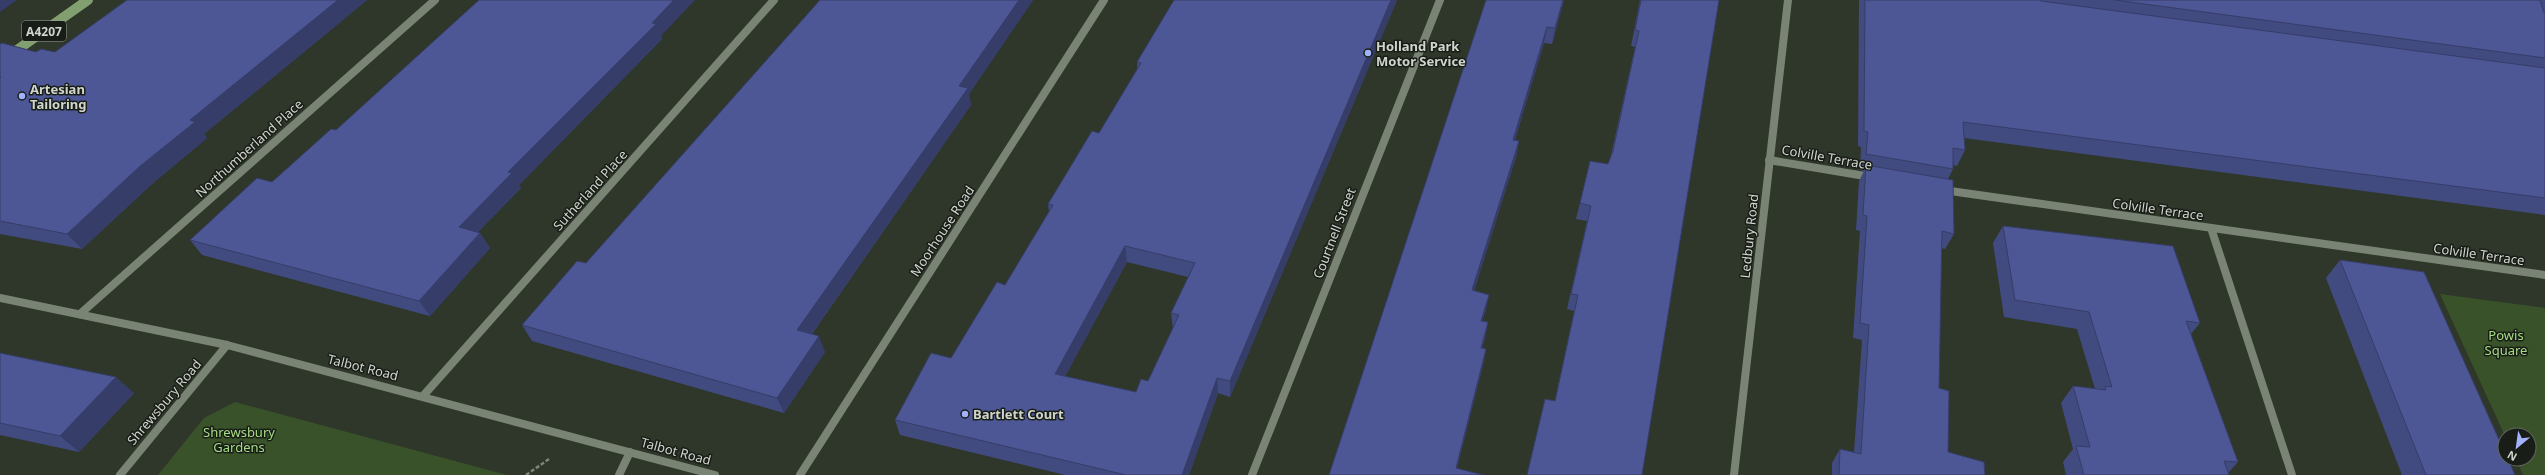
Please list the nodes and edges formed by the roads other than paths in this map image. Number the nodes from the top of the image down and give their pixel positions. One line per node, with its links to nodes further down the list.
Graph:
1 (88, 0): 7 (main road, A4207)
2 (435, 0): 14 (street, Northumberland Place)
3 (774, 0): 16 (street, Sutherland Place)
4 (1104, 0): 21 (street, Moorhouse Road)
5 (1440, 0): 22 (street, Courtnell Street)
6 (1788, 0): 8 (street, Ledbury Road)
7 (0, 62)
8 (1769, 160): 9 (street, Colville Terrace); 23 (street, Ledbury Road)
9 (1877, 178)
10 (1931, 188): 11 (street, Colville Terrace)
11 (2211, 228): 12 (street, Colville Terrace); 24 (street)
12 (2545, 275)
13 (0, 298): 14 (street, Talbot Road)
14 (80, 314): 15 (street, Talbot Road)
15 (227, 345): 16 (street, Talbot Road); 18 (street, Shrewsbury Road)
16 (423, 396): 17 (street, Talbot Road)
17 (630, 452): 19 (street); 20 (street, Talbot Road)
18 (120, 475)
19 (620, 475)
20 (715, 475)
21 (800, 475)
22 (1252, 475)
23 (1734, 475)
24 (2292, 475)

